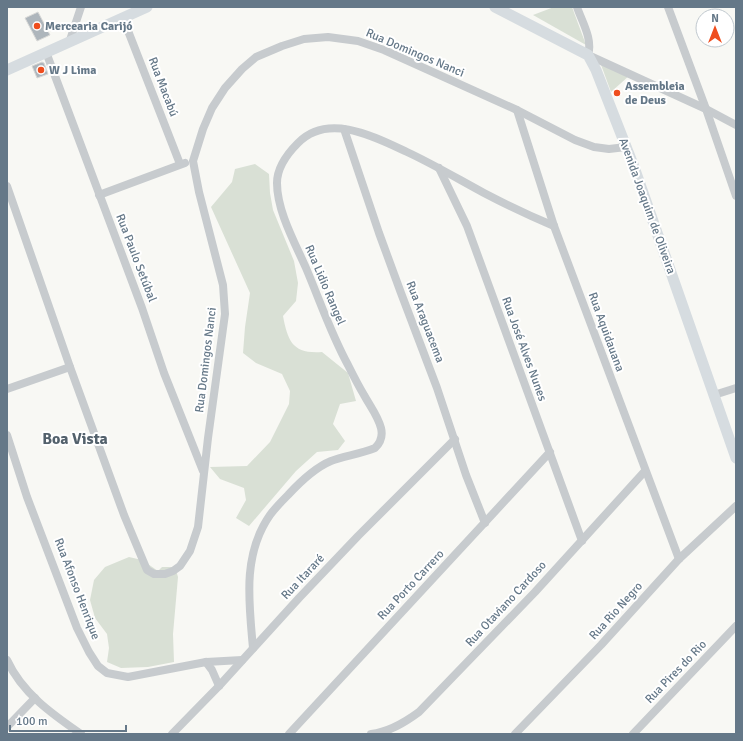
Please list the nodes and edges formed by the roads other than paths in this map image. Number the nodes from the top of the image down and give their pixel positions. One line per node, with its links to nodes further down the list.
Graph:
1 (81, 7): 7 (street)
2 (147, 7): 6 (main road)
3 (495, 7): 9 (main road)
4 (577, 7): 9 (street)
5 (668, 7): 11 (street)
6 (123, 18): 7 (main road); 17 (street, Rua Macabú)
7 (70, 40): 8 (main road)
8 (46, 52): 10 (main road); 20 (street, Rua Paulo Setúbal)
9 (588, 55): 11 (street); 15 (main road, Avenida Joaquim de Oliveira)
10 (7, 70)
11 (706, 109): 13 (street); 21 (street)
12 (517, 110): 15 (street, Rua Domingos Nanci); 16 (street, Rua Domingos Nanci); 23 (street, Rua Aquidauana)
13 (736, 125)
14 (344, 129): 18 (street, Rua Lidio Rangel); 29 (street, Rua Araguacema); 39 (street, Rua Lidio Rangel)
15 (626, 147): 27 (main road, Avenida Joaquim de Oliveira)
16 (193, 161): 17 (street); 33 (street, Rua Domingos Nanci)
17 (180, 164): 20 (street)
18 (439, 168): 23 (street, Rua Lidio Rangel); 30 (street, Rua José Alves Nunes)
19 (7, 186): 22 (street, Rua Domingos Nanci)
20 (99, 195): 33 (street, Rua Paulo Setúbal)
21 (736, 196)
22 (10, 203): 24 (street, Rua Domingos Nanci)
23 (554, 226): 32 (street, Rua Aquidauana)
24 (70, 367): 26 (street); 33 (street, Rua Domingos Nanci)
25 (736, 388): 27 (street)
26 (7, 389)
27 (714, 395): 31 (main road, Avenida Joaquim de Oliveira)
28 (7, 435): 42 (street, Rua Afonso Henrique)
29 (455, 439): 35 (street, Rua Araguacema); 39 (street, Rua Itararé)
30 (550, 452): 35 (street, Rua Porto Carrero); 36 (street, Rua José Alves Nunes)
31 (736, 458)
32 (645, 471): 36 (street, Rua Otaviano Cardoso); 37 (street, Rua Aquidauana)
33 (204, 472)
34 (736, 506): 37 (street, Rua Rio Negro)
35 (484, 523): 49 (street, Rua Porto Carrero)
36 (582, 540): 50 (street, Rua Otaviano Cardoso)
37 (679, 559): 46 (street, Rua Rio Negro)
38 (736, 626): 51 (street, Rua Pires do Rio)
39 (253, 648): 41 (street, Rua Itararé)
40 (7, 660): 44 (street)
41 (242, 660): 42 (street, Rua Afonso Henrique); 43 (street, Rua Itararé)
42 (206, 662): 43 (street)
43 (219, 686): 48 (street, Rua Itararé)
44 (36, 698): 45 (street); 47 (street)
45 (7, 728)
46 (518, 733)
47 (81, 734)
48 (172, 734)
49 (289, 734)
50 (371, 734)
51 (633, 734)

